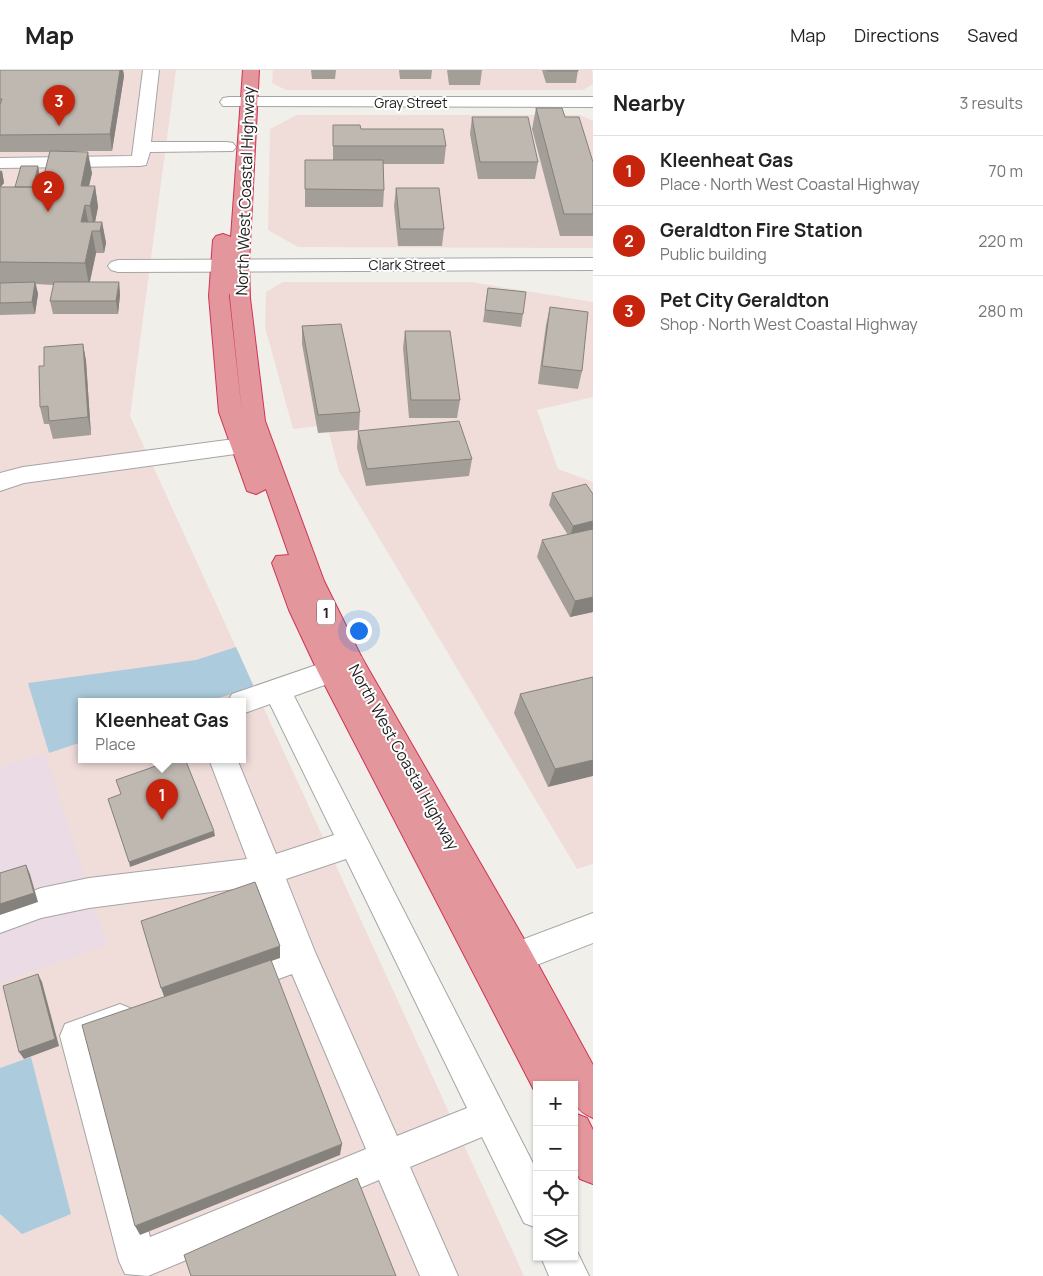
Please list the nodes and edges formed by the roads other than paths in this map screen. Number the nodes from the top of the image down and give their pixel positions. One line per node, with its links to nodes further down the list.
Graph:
1 (151, 70): 7 (street)
2 (231, 70): 4 (highway, North West Coastal Highway / 1)
3 (251, 70): 4 (highway, North West Coastal Highway / 1)
4 (238, 102): 5 (street, Gray Street); 6 (highway, North West Coastal Highway / 1); 9 (highway, North West Coastal Highway / 1)
5 (593, 102)
6 (227, 143): 7 (street); 9 (highway, North West Coastal Highway / 1)
7 (142, 144): 8 (street)
8 (0, 163)
9 (230, 264): 10 (street, Clark Street); 11 (street, Clark Street); 12 (highway, North West Coastal Highway / 1); 14 (highway, North West Coastal Highway / 1)
10 (593, 264)
11 (118, 266)
12 (242, 446): 13 (street); 14 (highway, North West Coastal Highway / 1)
13 (0, 482)
14 (342, 668): 15 (street); 23 (highway, North West Coastal Highway / 1)
15 (277, 690): 16 (street); 18 (street)
16 (246, 701)
17 (225, 763): 19 (street)
18 (353, 843): 19 (street); 28 (street)
19 (268, 871): 20 (street); 22 (street)
20 (0, 918)
21 (593, 928): 23 (street)
22 (300, 955): 24 (street); 30 (street)
23 (502, 963): 26 (highway, North West Coastal Highway / 1); 27 (highway, North West Coastal Highway / 1)
24 (207, 989)
25 (151, 1009): 30 (street)
26 (548, 1081)
27 (593, 1100)
28 (490, 1116): 30 (street); 32 (street)
29 (578, 1138): 31 (highway)
30 (388, 1158): 34 (street)
31 (593, 1166)
32 (533, 1202)
33 (562, 1261): 35 (street)
34 (439, 1276)
35 (570, 1276)

